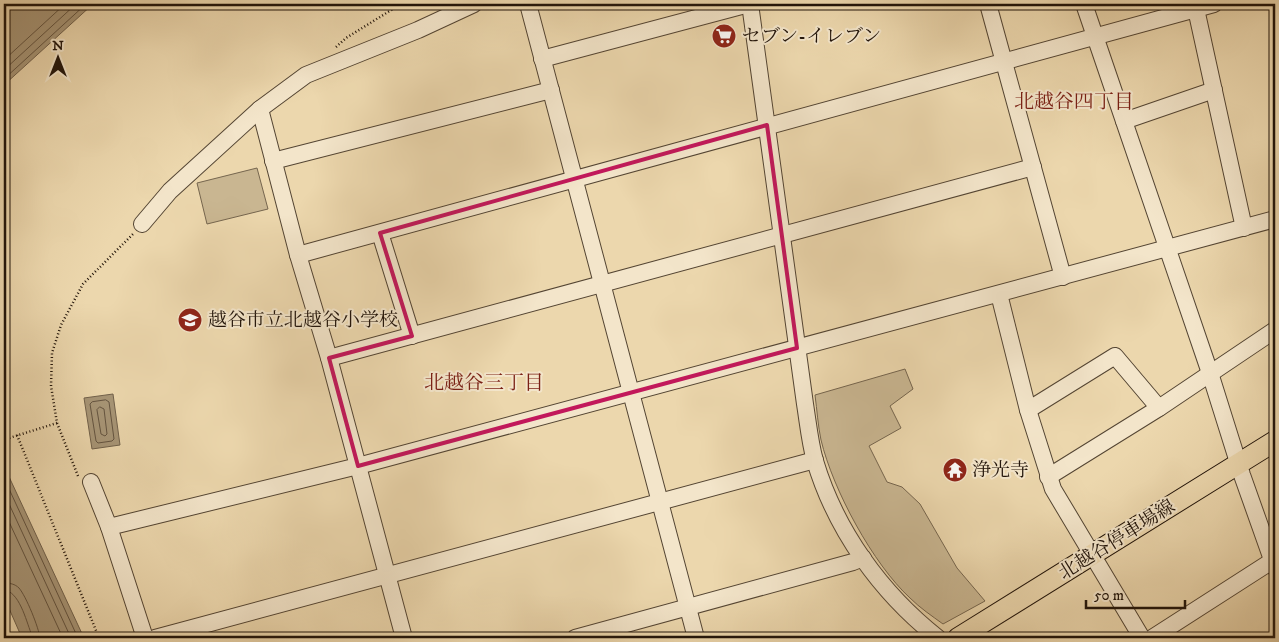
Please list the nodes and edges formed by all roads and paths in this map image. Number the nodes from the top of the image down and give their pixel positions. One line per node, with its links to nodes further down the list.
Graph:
1 (401, 4): 11 (path)
2 (474, 4): 16 (street)
3 (528, 4): 12 (street)
4 (750, 4): 12 (street); 18 (street)
5 (988, 4): 13 (street)
6 (1084, 4): 10 (street)
7 (1214, 4): 8 (street)
8 (1196, 9): 9 (street); 15 (street)
9 (1163, 10): 10 (street)
10 (1095, 36): 13 (street); 17 (street)
11 (333, 50)
12 (542, 59): 14 (street)
13 (1004, 61): 18 (street); 20 (street)
14 (551, 90): 19 (street); 21 (street)
15 (1214, 90): 17 (street); 24 (street)
16 (260, 109): 19 (street); 23 (street)
17 (1124, 122): 27 (street)
18 (767, 125): 21 (street); 26 (street)
19 (273, 162): 28 (street)
20 (1033, 167): 26 (street); 29 (street)
21 (574, 179): 25 (street); 30 (street)
22 (1275, 220): 24 (street)
23 (142, 224): 40 (path)
24 (1244, 228): 27 (street)
25 (380, 233): 28 (street); 33 (street)
26 (782, 235): 30 (street); 34 (street)
27 (1167, 249): 29 (street); 36 (street)
28 (298, 256): 35 (street)
29 (1063, 277): 31 (street)
30 (602, 284): 33 (street); 37 (street)
31 (999, 294): 34 (street); 39 (street)
32 (1275, 330): 36 (street)
33 (412, 336): 35 (street)
34 (797, 348): 37 (street); 44 (street)
35 (329, 358): 46 (street)
36 (1210, 373): 38 (street); 45 (street)
37 (630, 393): 46 (street); 49 (street)
38 (1159, 408): 39 (street); 47 (street)
39 (1028, 410): 47 (street)
40 (56, 423): 41 (path); 48 (path)
41 (17, 435): 42 (path); 56 (path)
42 (6, 439)
43 (1275, 441): 45 (main road, 北越谷停車場線)
44 (815, 460): 49 (street); 52 (street)
45 (1239, 463): 51 (main road, 北越谷停車場線); 53 (street)
46 (358, 466): 50 (street); 54 (street)
47 (1048, 477): 51 (street)
48 (85, 481): 50 (street)
49 (659, 502): 54 (street); 55 (street)
50 (109, 527): 57 (street)
51 (1092, 555): 63 (main road, 北越谷停車場線); 64 (street)
52 (863, 558): 55 (street); 62 (street)
53 (1274, 562): 65 (street)
54 (387, 575): 58 (street); 59 (street)
55 (687, 608): 60 (street); 61 (street)
56 (99, 638)
57 (145, 638)
58 (155, 638)
59 (404, 638)
60 (575, 638)
61 (696, 638)
62 (938, 638)
63 (958, 638)
64 (1142, 638)
65 (1152, 638)

